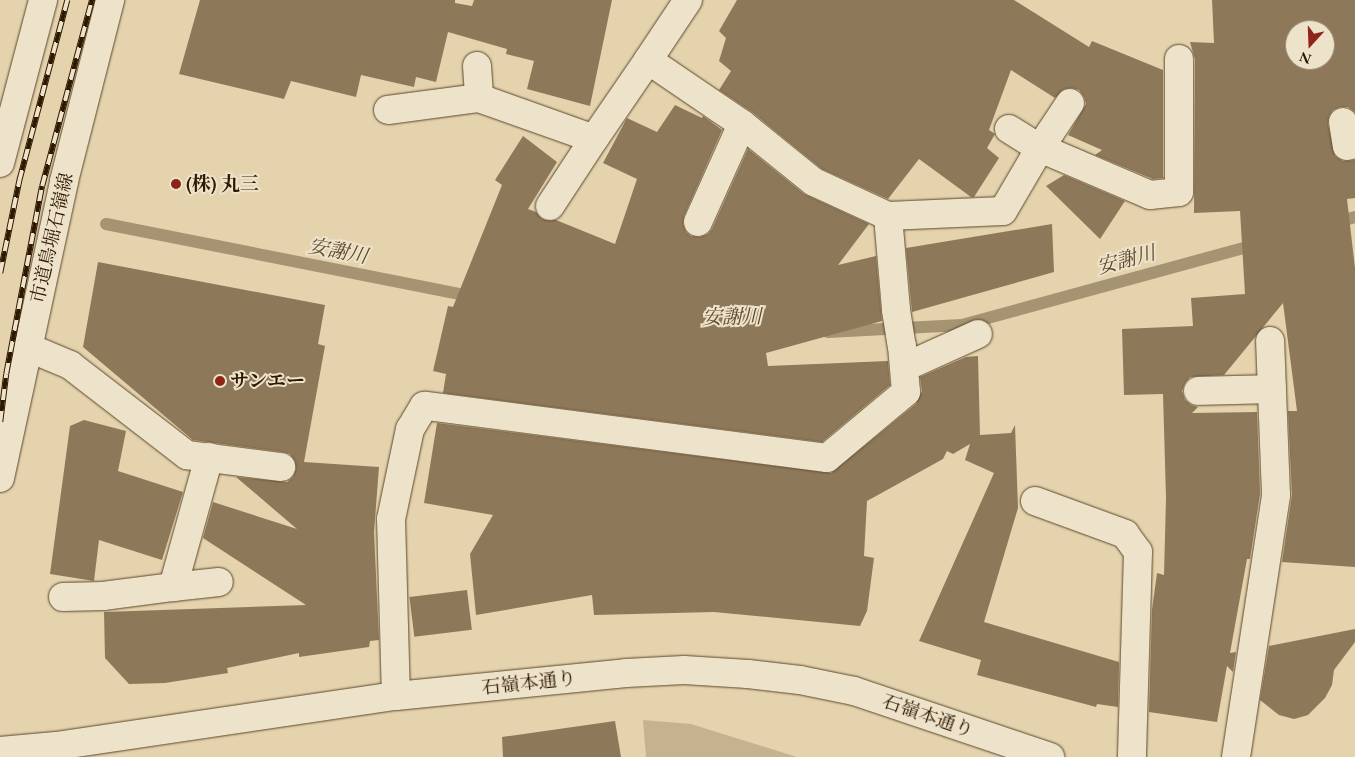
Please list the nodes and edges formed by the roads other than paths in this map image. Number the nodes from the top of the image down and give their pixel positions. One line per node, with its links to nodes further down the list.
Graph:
1 (43, 0): 13 (street)
2 (110, 0): 20 (street, 市道鳥堀石嶺線)
3 (688, 0): 5 (street)
4 (1179, 58): 14 (street)
5 (648, 60): 10 (street); 12 (street)
6 (478, 66): 7 (street)
7 (479, 98): 9 (street); 12 (street)
8 (1070, 103): 14 (street)
9 (388, 110)
10 (742, 124): 16 (street); 17 (street)
11 (1009, 128): 14 (street)
12 (594, 139): 15 (street)
13 (2, 146)
14 (1040, 148): 16 (street)
15 (550, 206)
16 (888, 216): 21 (street)
17 (698, 222)
18 (978, 334): 21 (street)
19 (1270, 341): 22 (street)
20 (26, 347): 24 (street); 26 (street, 市道鳥堀石嶺線)
21 (903, 356): 31 (street)
22 (1272, 389): 23 (street); 35 (street)
23 (1198, 390)
24 (209, 457): 25 (street); 29 (street)
25 (281, 467)
26 (0, 478)
27 (1035, 501): 34 (street)
28 (218, 582): 29 (street)
29 (173, 587): 30 (street)
30 (63, 597)
31 (396, 696): 32 (street, 石嶺本通り); 33 (street, 石嶺本通り)
32 (0, 751)
33 (1050, 757)
34 (1132, 757)
35 (1236, 757)

